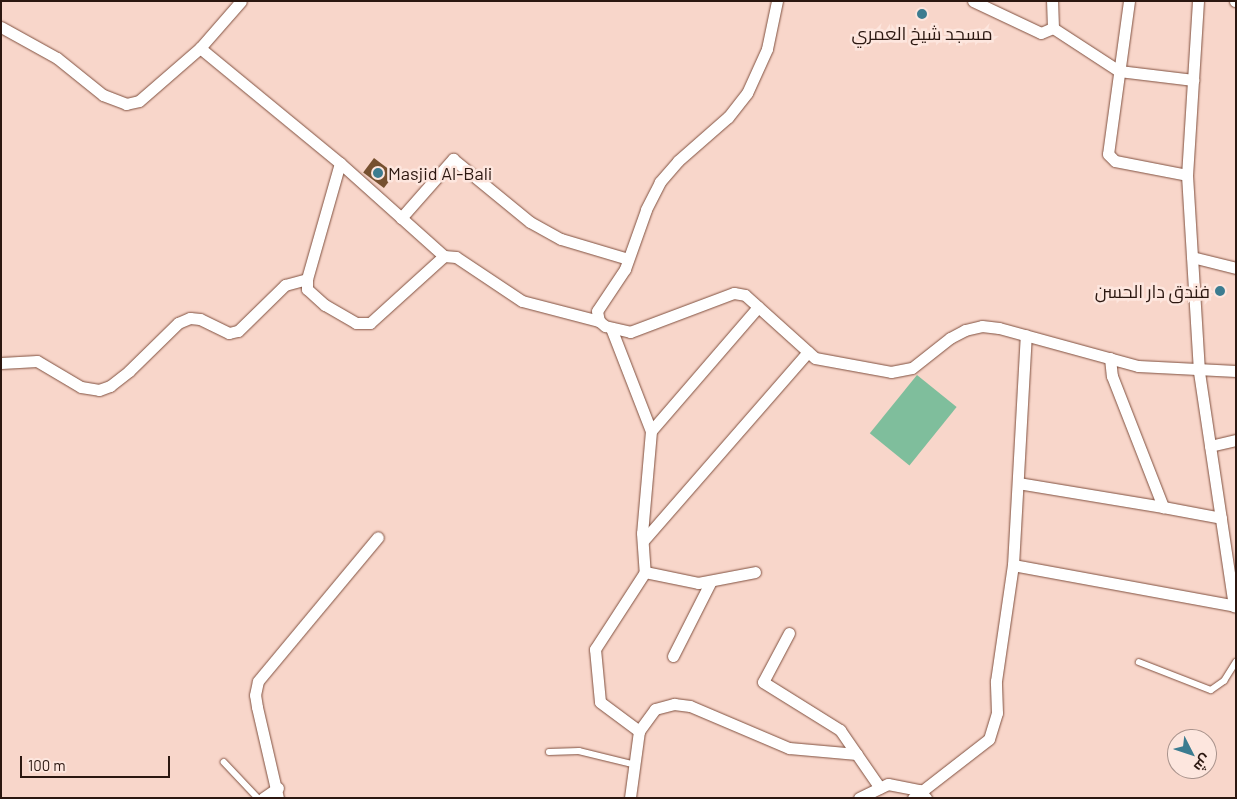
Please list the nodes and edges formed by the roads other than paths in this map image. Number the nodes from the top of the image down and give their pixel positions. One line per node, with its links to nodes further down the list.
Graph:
1 (241, 1): 9 (street)
2 (777, 1): 17 (street)
3 (973, 1): 8 (street)
4 (1052, 1): 8 (street)
5 (1129, 1): 10 (street)
6 (1198, 1): 11 (street)
7 (1, 26): 9 (street)
8 (1053, 28): 10 (street)
9 (200, 48): 12 (street)
10 (1119, 71): 11 (street); 13 (street)
11 (1194, 80): 13 (street)
12 (340, 163): 14 (street); 19 (street)
13 (1187, 175): 16 (street)
14 (401, 218): 15 (street); 17 (street)
15 (444, 256): 19 (street); 21 (street)
16 (1192, 256): 18 (street); 28 (street)
17 (628, 259): 21 (street)
18 (1236, 268)
19 (307, 279): 26 (street)
20 (758, 307): 22 (street); 24 (street); 29 (street)
21 (598, 320): 22 (street)
22 (611, 328): 29 (street)
23 (1026, 335): 24 (street); 25 (street); 32 (street)
24 (808, 352): 36 (street)
25 (1110, 358): 28 (street); 33 (street)
26 (1, 363)
27 (1236, 371): 28 (street)
28 (1199, 372): 31 (street)
29 (651, 431): 36 (street)
30 (1236, 440): 31 (street)
31 (1210, 446): 34 (street)
32 (1018, 483): 33 (street); 37 (street)
33 (1164, 507): 34 (street)
34 (1221, 518): 41 (street)
35 (378, 537): 52 (street)
36 (642, 541): 38 (street)
37 (1013, 566): 41 (street); 53 (street)
38 (645, 572): 40 (street); 46 (street)
39 (755, 572): 40 (street)
40 (711, 580): 43 (street)
41 (1235, 606)
42 (789, 633): 48 (street)
43 (673, 656)
44 (1139, 662): 45 (lane)
45 (1236, 662)
46 (639, 731): 48 (street); 50 (street)
47 (549, 752): 50 (lane)
48 (857, 754): 51 (street)
49 (224, 762): 54 (lane)
50 (636, 765): 56 (street)
51 (880, 788): 53 (street); 57 (street)
52 (278, 793): 55 (street)
53 (920, 795)
54 (258, 798)
55 (263, 798)
56 (630, 798)
57 (859, 798)

